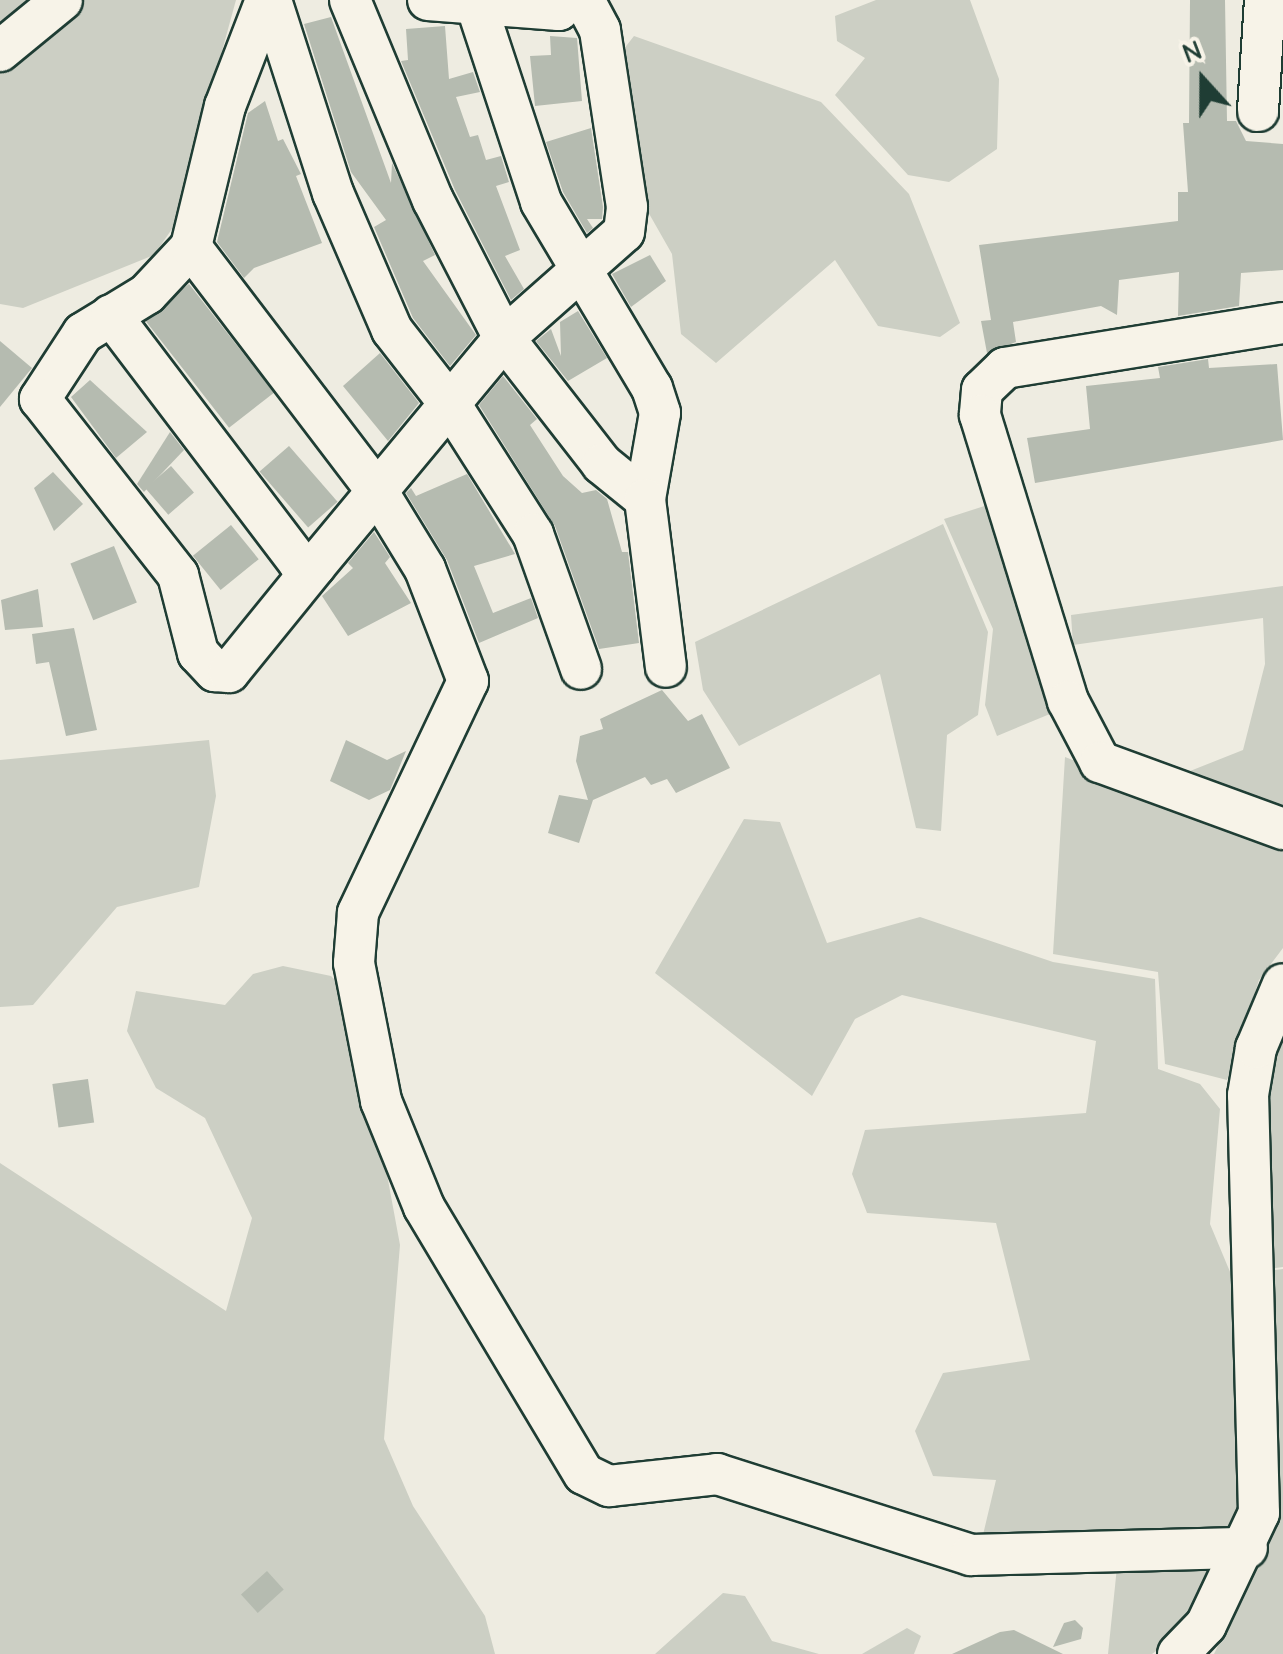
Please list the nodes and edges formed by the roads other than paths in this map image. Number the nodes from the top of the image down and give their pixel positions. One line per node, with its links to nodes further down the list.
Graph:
1 (62, 0): 9 (street)
2 (268, 0): 11 (street); 16 (street)
3 (350, 0): 15 (street)
4 (428, 0): 8 (street)
5 (567, 0): 8 (street)
6 (584, 0): 12 (street)
7 (1264, 0): 10 (street)
8 (476, 4): 12 (street)
9 (0, 51)
10 (1258, 111)
11 (191, 248): 13 (street); 17 (street)
12 (578, 269): 15 (street); 18 (street)
13 (112, 315): 19 (street); 19 (street)
14 (1283, 323): 22 (street)
15 (504, 338): 16 (street); 18 (street)
16 (452, 408): 17 (street); 20 (street)
17 (379, 494): 19 (street); 24 (street)
18 (646, 498): 21 (street)
19 (315, 566)
20 (581, 668)
21 (666, 668)
22 (1283, 829)
23 (1283, 984): 24 (street)
24 (1247, 1548): 25 (street)
25 (1178, 1654)

